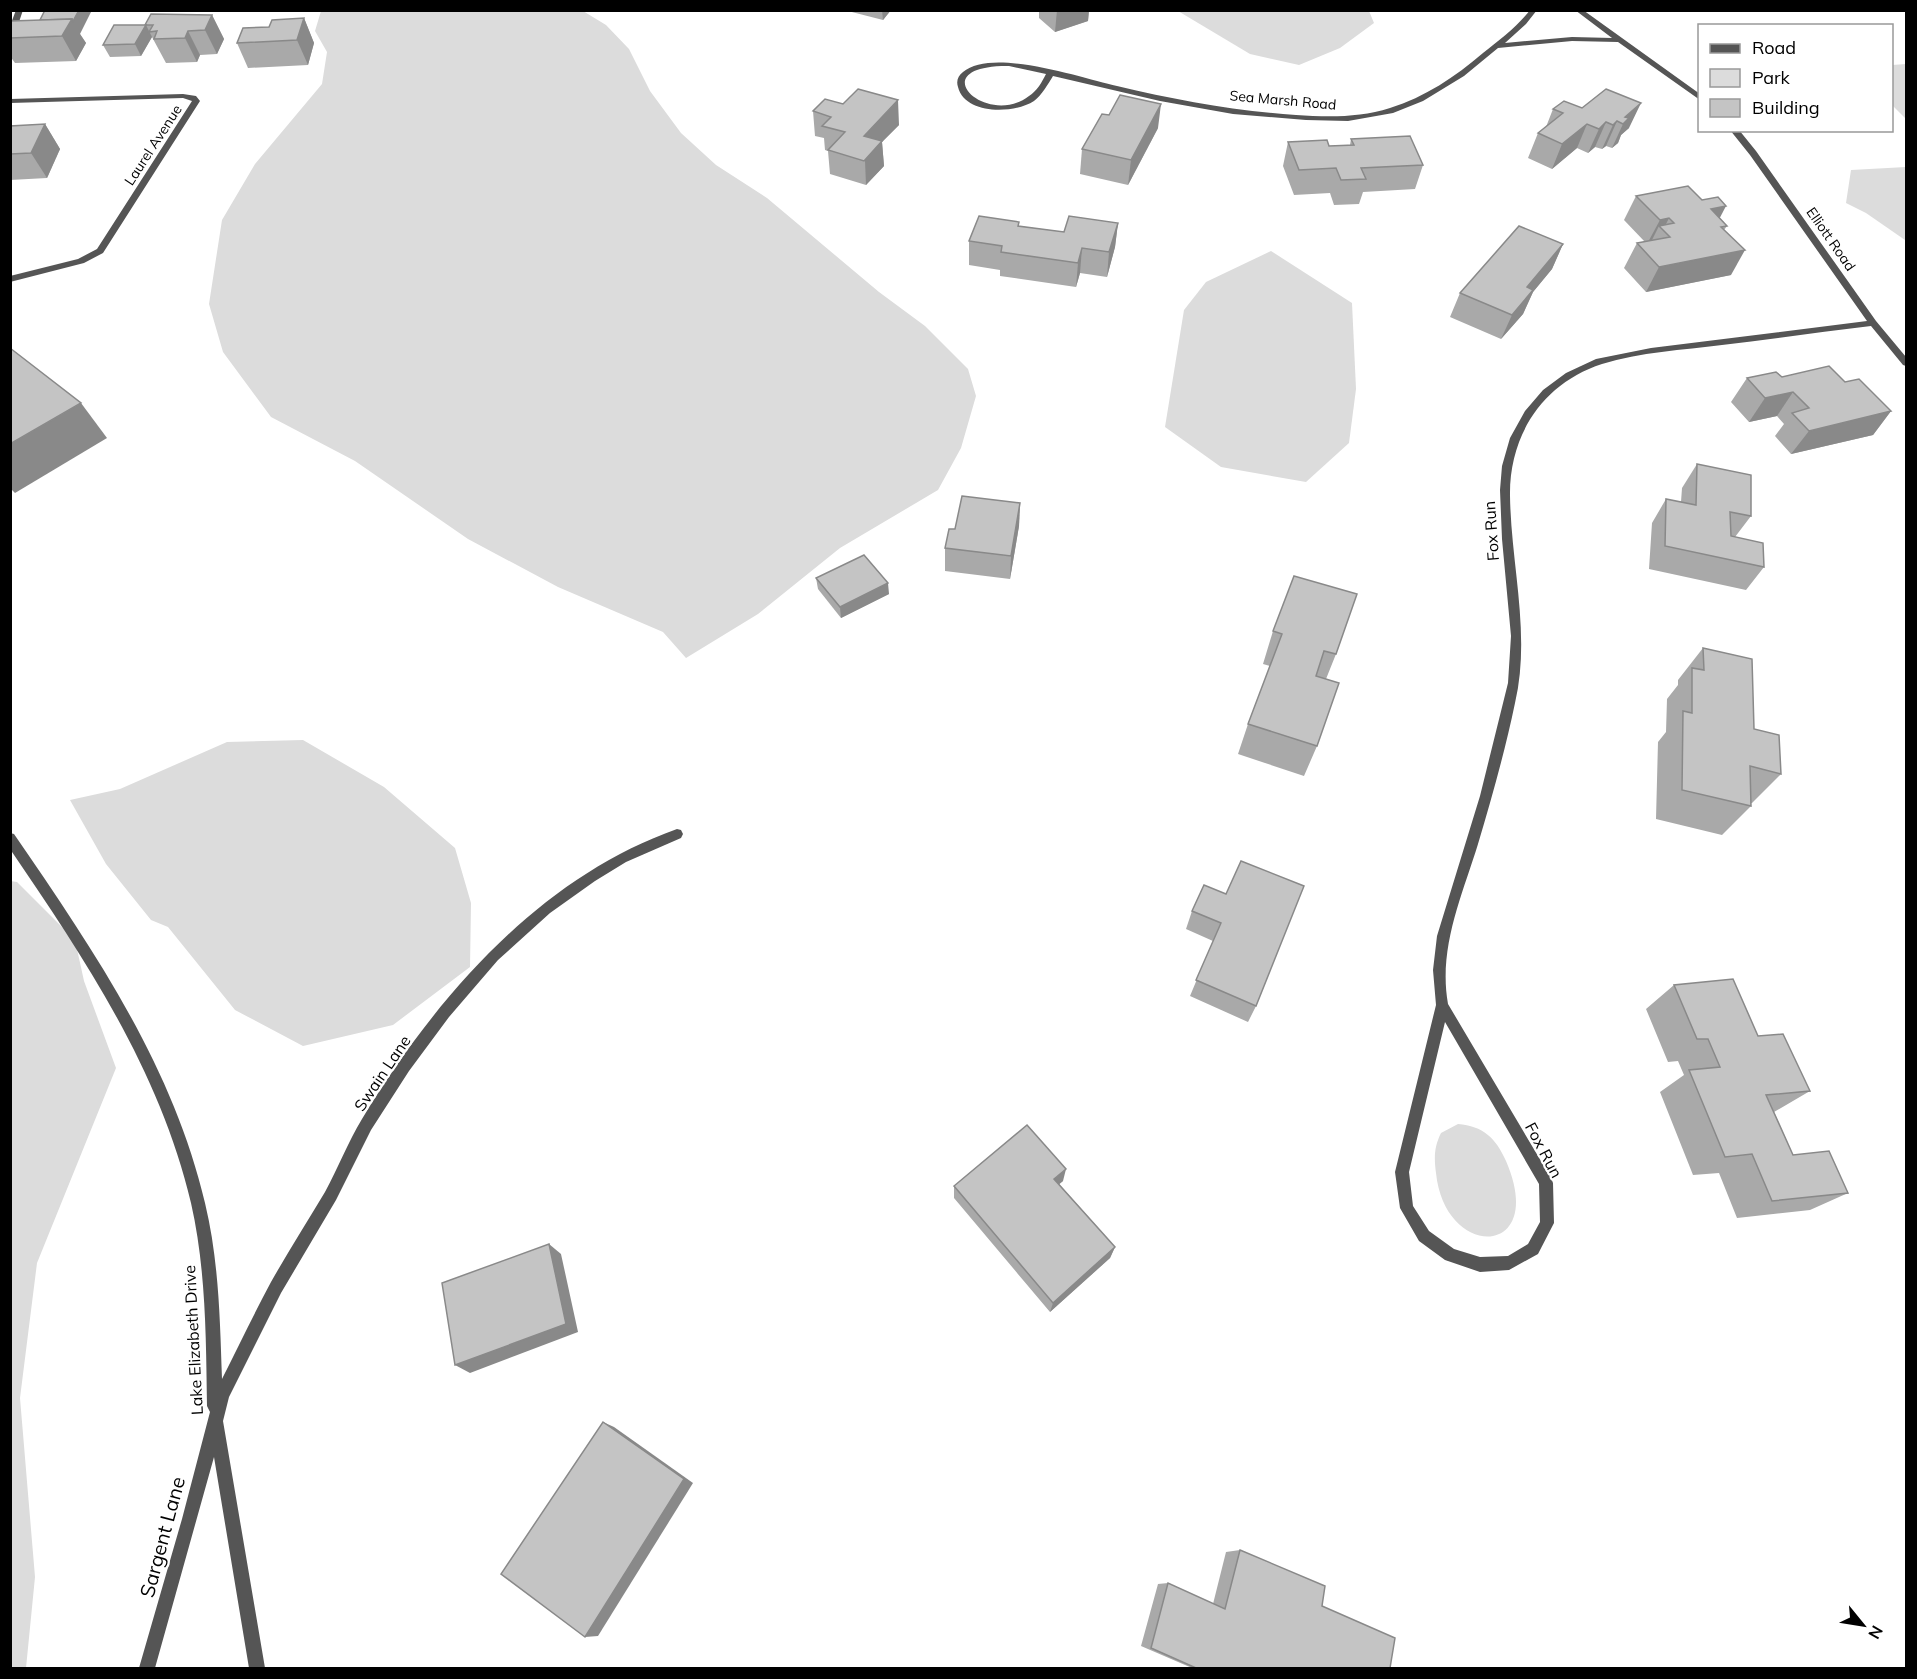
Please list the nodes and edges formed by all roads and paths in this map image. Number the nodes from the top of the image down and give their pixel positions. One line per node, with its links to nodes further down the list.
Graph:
1 (20, 10): 4 (street)
2 (1534, 10): 6 (street, Sea Marsh Road)
3 (1578, 10): 5 (street)
4 (10, 37)
5 (1618, 40): 6 (street); 8 (street)
6 (1496, 46): 7 (street, Sea Marsh Road)
7 (1052, 72): 7 (street, Sea Marsh Road)
8 (1698, 97)
9 (10, 101): 11 (street, Laurel Avenue)
10 (1736, 132): 12 (street, Elliott Road)
11 (10, 279)
12 (1873, 323): 13 (street, Elliott Road); 16 (street, Fox Run)
13 (1906, 363)
14 (677, 834): 17 (street, Swain Lane)
15 (10, 838): 17 (street, Lake Elizabeth Drive)
16 (1442, 1005): 16 (street, Fox Run)
17 (215, 1417): 18 (street, Sargent Lane); 19 (street, Lake Elizabeth Drive)
18 (147, 1668)
19 (257, 1668)

